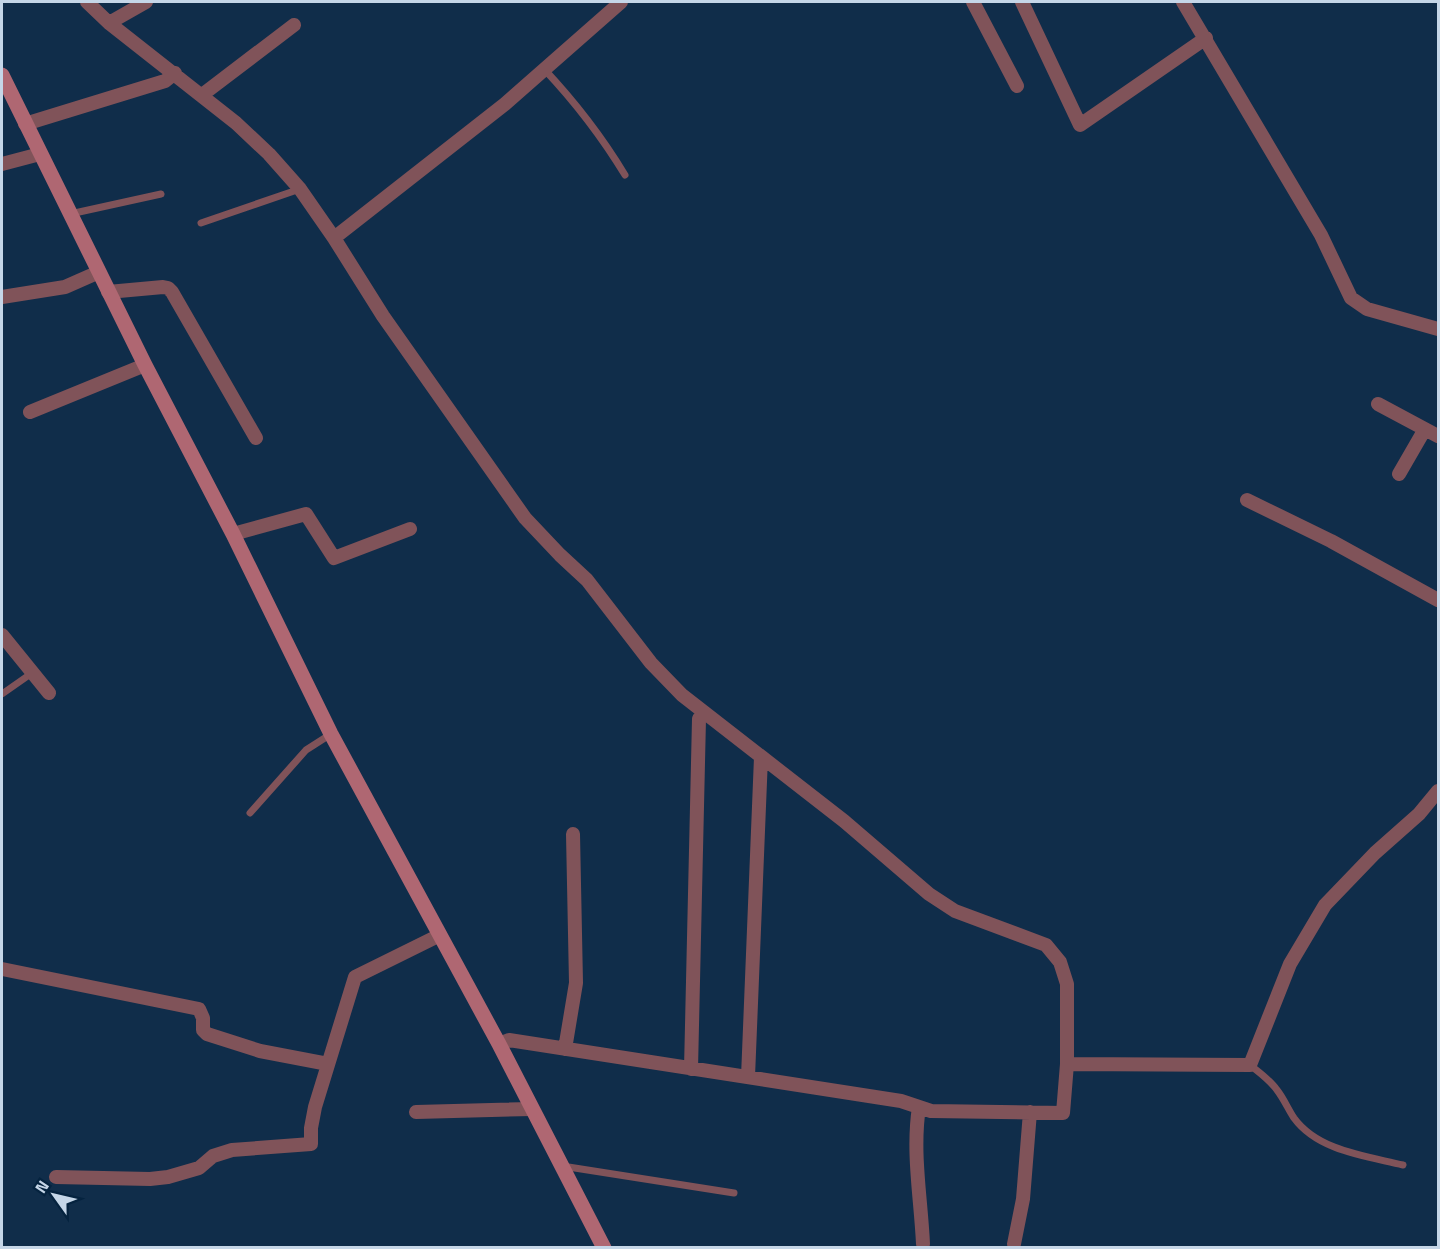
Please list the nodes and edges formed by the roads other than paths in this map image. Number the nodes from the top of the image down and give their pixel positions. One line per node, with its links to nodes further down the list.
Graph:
1 (87, 2): 7 (street)
2 (146, 2): 7 (street)
3 (621, 2): 10 (street)
4 (973, 2): 13 (street)
5 (1022, 2): 9 (street)
6 (1183, 2): 9 (street)
7 (109, 23): 11 (street)
8 (294, 25): 14 (street)
9 (1206, 38): 27 (street)
10 (544, 69): 18 (lane); 23 (street)
11 (175, 73): 14 (street); 15 (street)
12 (2, 75): 15 (street)
13 (1017, 86)
14 (202, 95): 19 (street)
15 (25, 124): 16 (street)
16 (40, 154): 17 (street); 21 (street)
17 (2, 164)
18 (625, 175)
19 (300, 189): 22 (lane); 23 (street)
20 (161, 194): 21 (lane)
21 (70, 214): 24 (street)
22 (201, 223)
23 (334, 238): 43 (street)
24 (99, 272): 25 (street); 26 (street)
25 (108, 292): 28 (street); 33 (street)
26 (2, 297)
27 (1438, 329)
28 (145, 365): 30 (street); 37 (street)
29 (1378, 404): 31 (street)
30 (30, 412)
31 (1425, 429): 32 (street); 34 (street)
32 (1438, 436)
33 (256, 438)
34 (1399, 474)
35 (1247, 500): 38 (street)
36 (410, 529): 37 (street)
37 (233, 534): 44 (street)
38 (1438, 600)
39 (2, 635): 40 (street)
40 (32, 673): 41 (street); 42 (lane)
41 (49, 693)
42 (2, 694)
43 (703, 712): 45 (street); 56 (street)
44 (331, 734): 47 (lane); 49 (street)
45 (761, 757): 54 (street); 57 (street)
46 (1438, 791): 55 (street)
47 (250, 813)
48 (573, 834): 52 (street)
49 (440, 935): 51 (street); 53 (street)
50 (2, 969): 53 (street)
51 (499, 1044): 52 (street); 59 (street)
52 (566, 1049): 56 (street)
53 (328, 1064): 64 (street)
54 (1067, 1064): 55 (street); 61 (street)
55 (1250, 1065): 62 (lane)
56 (691, 1069): 57 (street)
57 (748, 1077): 58 (street)
58 (919, 1107): 61 (street); 66 (street)
59 (532, 1109): 60 (street); 63 (street)
60 (416, 1112)
61 (1030, 1112): 67 (street)
62 (1403, 1165)
63 (562, 1166): 65 (lane); 68 (street)
64 (56, 1177)
65 (734, 1193)
66 (923, 1244)
67 (1014, 1244)
68 (604, 1248)

